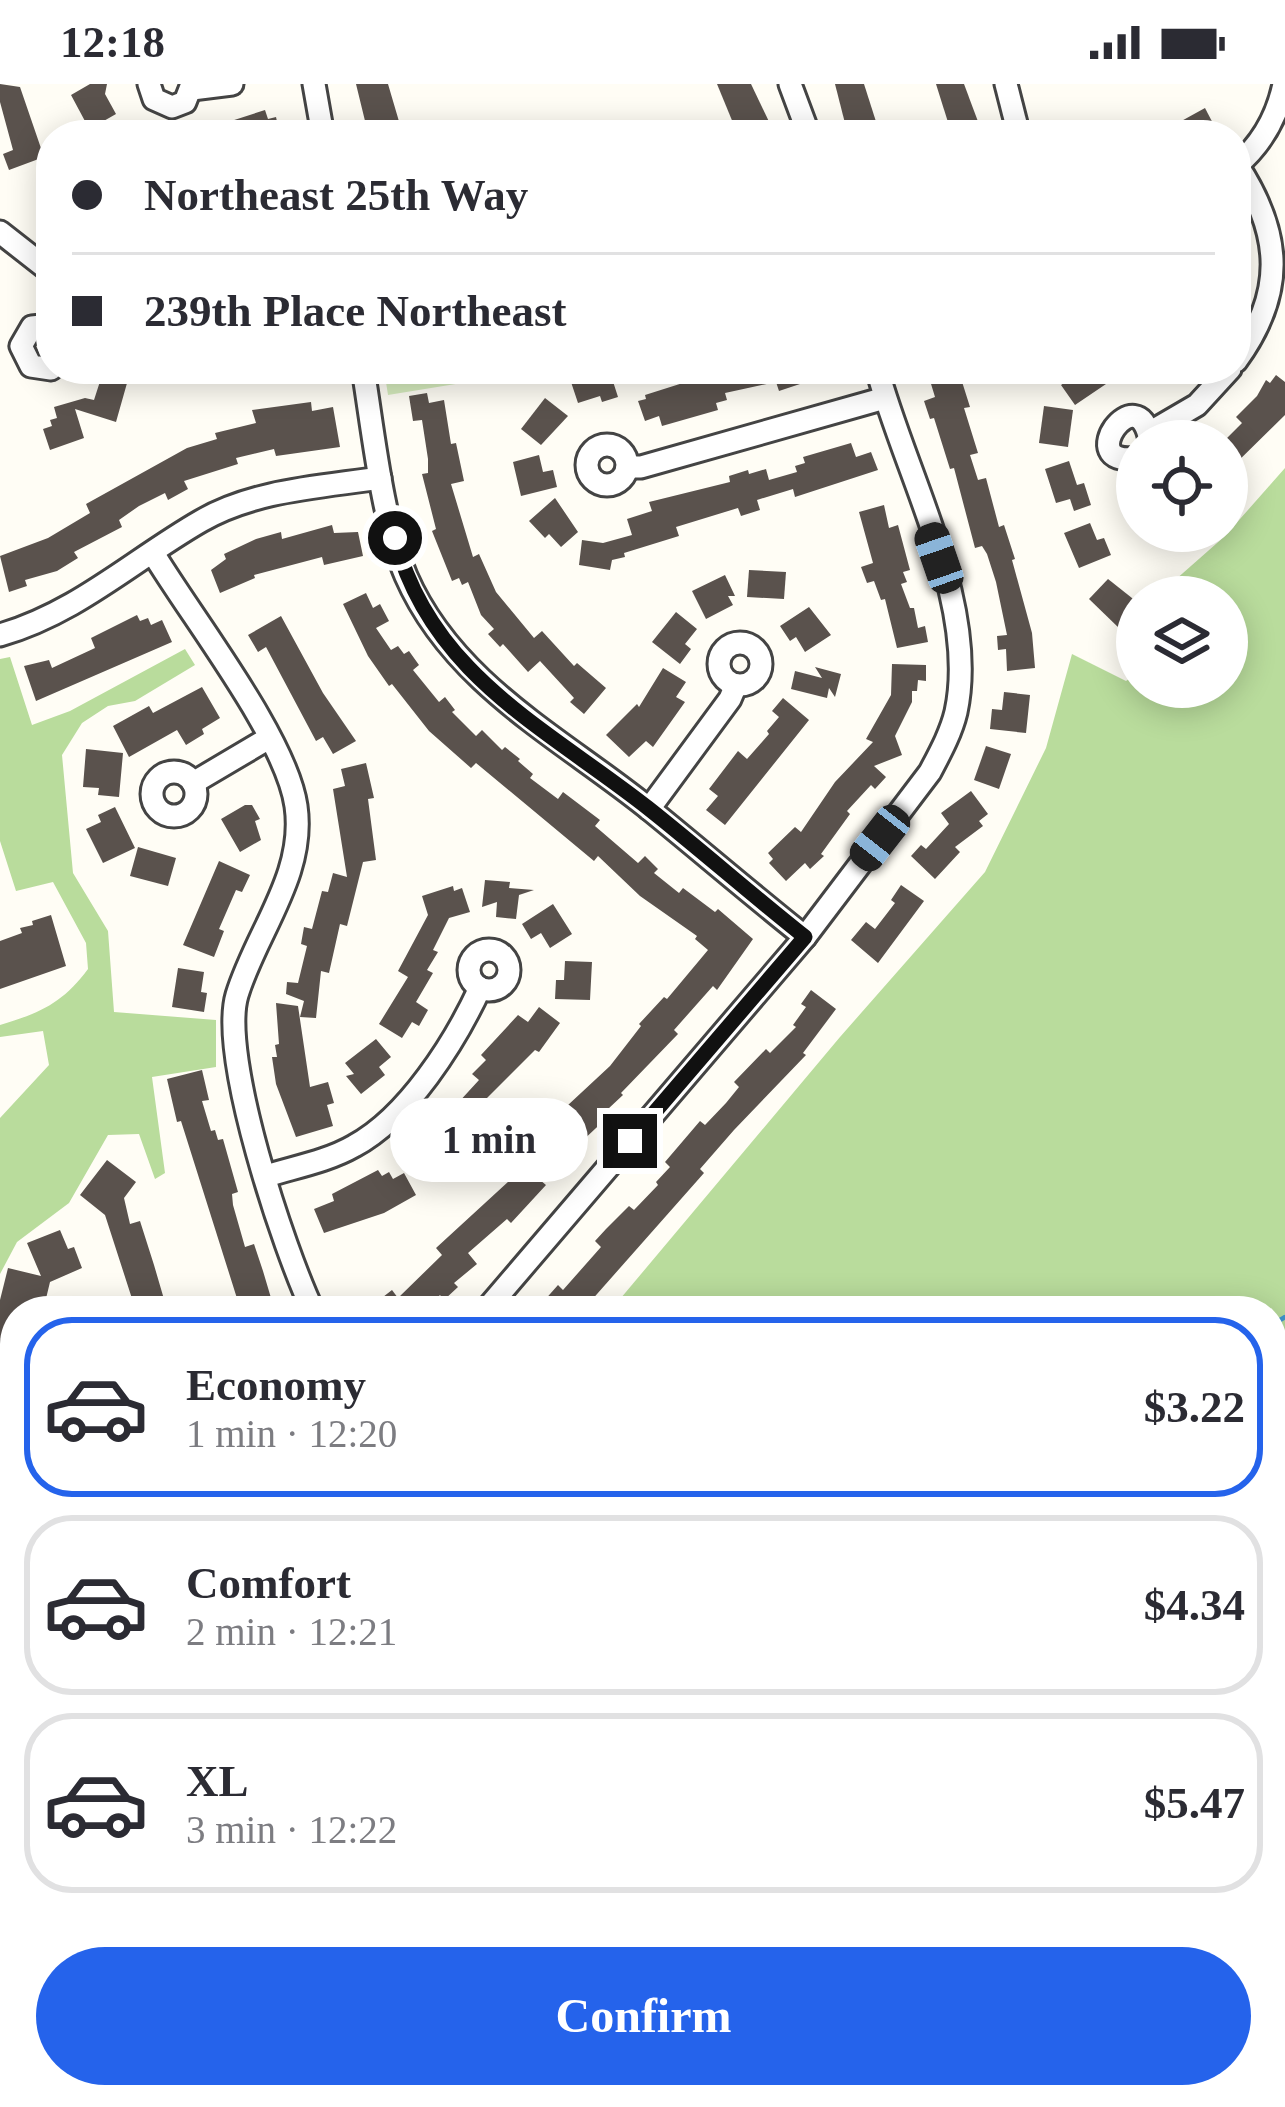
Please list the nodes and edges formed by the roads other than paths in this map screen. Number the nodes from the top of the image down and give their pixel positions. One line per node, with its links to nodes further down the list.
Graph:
1 (149, 84): 7 (street)
2 (232, 84): 7 (street)
3 (314, 84): 8 (street)
4 (790, 84): 9 (street)
5 (1006, 84): 10 (street)
6 (1284, 84): 11 (street)
7 (192, 87)
8 (320, 120)
9 (803, 120)
10 (1015, 120)
11 (1251, 153)
12 (1251, 188): 16 (street)
13 (0, 232): 14 (street)
14 (36, 260)
15 (36, 327): 17 (street)
16 (1251, 342)
17 (36, 367)
18 (365, 384): 26 (street)
19 (881, 384): 21 (street)
20 (1216, 384): 22 (street)
21 (885, 398): 25 (street); 33 (street)
22 (1174, 420)
23 (1116, 424): 24 (street)
24 (1116, 454)
25 (627, 467)
26 (380, 478): 27 (street); 32 (street)
27 (153, 553): 28 (street); 30 (street)
28 (0, 635)
29 (736, 685): 32 (street)
30 (269, 737): 31 (street); 35 (street)
31 (193, 783)
32 (649, 809): 33 (street)
33 (805, 937): 37 (street)
34 (480, 988): 35 (street)
35 (266, 1176): 36 (street)
36 (306, 1296)
37 (498, 1296)

